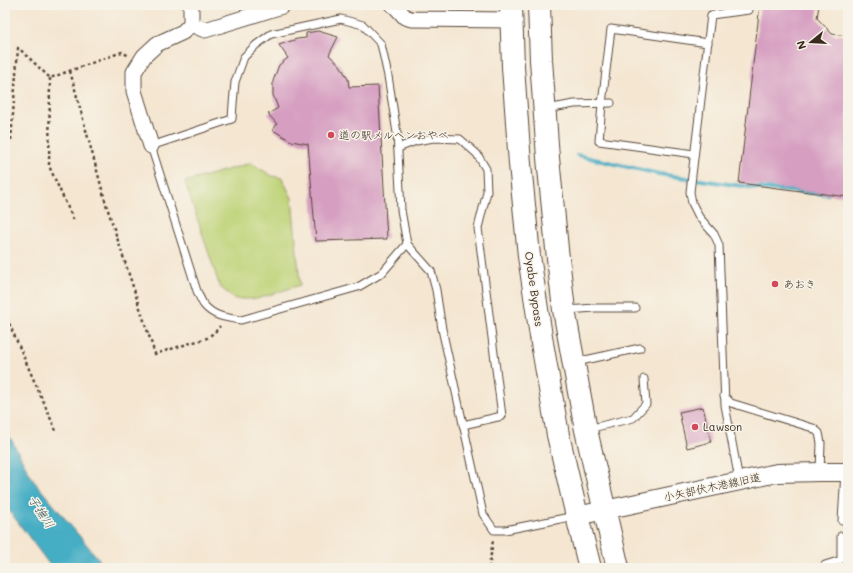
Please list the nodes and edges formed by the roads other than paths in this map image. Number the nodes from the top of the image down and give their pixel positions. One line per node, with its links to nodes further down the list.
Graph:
1 (191, 5): 7 (street)
2 (283, 5): 7 (street)
3 (393, 5): 6 (street)
4 (539, 5): 11 (highway)
5 (749, 10): 8 (lane)
6 (511, 13): 29 (highway, Oyabe Bypass)
7 (191, 24): 12 (street)
8 (708, 43): 10 (lane); 14 (lane)
9 (611, 103): 10 (lane)
10 (602, 104): 11 (lane); 14 (lane)
11 (545, 109): 17 (highway)
12 (151, 146): 13 (lane); 15 (lane)
13 (398, 148): 15 (lane); 22 (lane)
14 (694, 154): 21 (lane)
15 (407, 244): 22 (lane)
16 (635, 308): 17 (lane)
17 (564, 310): 19 (highway)
18 (640, 348): 19 (lane)
19 (574, 362): 23 (highway)
20 (644, 379): 23 (lane)
21 (724, 396): 24 (lane); 26 (lane)
22 (463, 425): 29 (lane)
23 (586, 430): 28 (highway)
24 (820, 472): 25 (street, 小矢部伏木港線旧道); 26 (street, 小矢部伏木港線旧道)
25 (846, 472): 27 (lane)
26 (739, 480): 28 (street, 小矢部伏木港線旧道)
27 (845, 509): 30 (lane)
28 (605, 510): 29 (street, 小矢部伏木港線旧道); 35 (highway)
29 (577, 516): 34 (highway, Oyabe Bypass)
30 (842, 521)
31 (841, 536): 32 (lane)
32 (844, 560): 33 (lane)
33 (825, 565)
34 (590, 568)
35 (618, 568)

